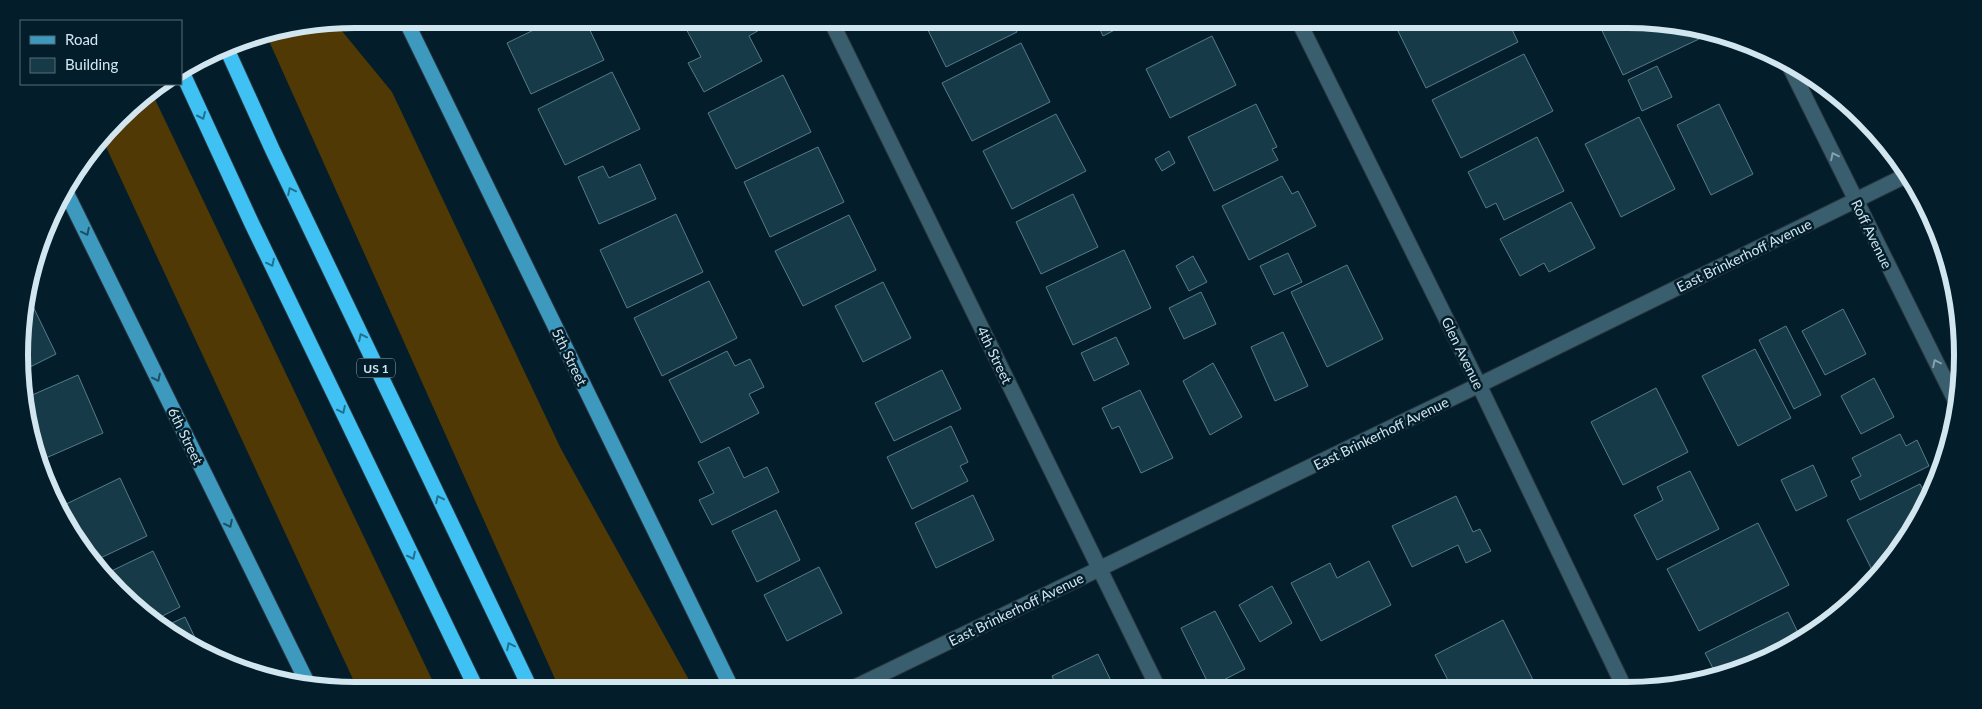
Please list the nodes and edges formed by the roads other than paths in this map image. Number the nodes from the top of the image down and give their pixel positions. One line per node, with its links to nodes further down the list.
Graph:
1 (409, 28): 16 (main road, 5th Street)
2 (835, 28): 12 (street, 4th Street)
3 (1302, 28): 10 (street, Glen Avenue)
4 (228, 52): 15 (highway, US 1, one-way to 4)
5 (1794, 73): 9 (street, Roff Avenue, one-way to 5)
6 (184, 76): 14 (highway, one-way to 14)
7 (1902, 177): 9 (street, East Brinkerhoff Avenue)
8 (68, 196): 13 (main road, 6th Street, one-way to 13)
9 (1855, 200): 10 (street, East Brinkerhoff Avenue); 11 (street, Roff Avenue, one-way to 9)
10 (1479, 385): 12 (street, East Brinkerhoff Avenue); 19 (street, Glen Avenue)
11 (1952, 394)
12 (1100, 568): 17 (street, East Brinkerhoff Avenue); 18 (street, 4th Street)
13 (305, 678)
14 (473, 682)
15 (527, 682)
16 (729, 682)
17 (865, 682)
18 (1155, 682)
19 (1621, 682)

